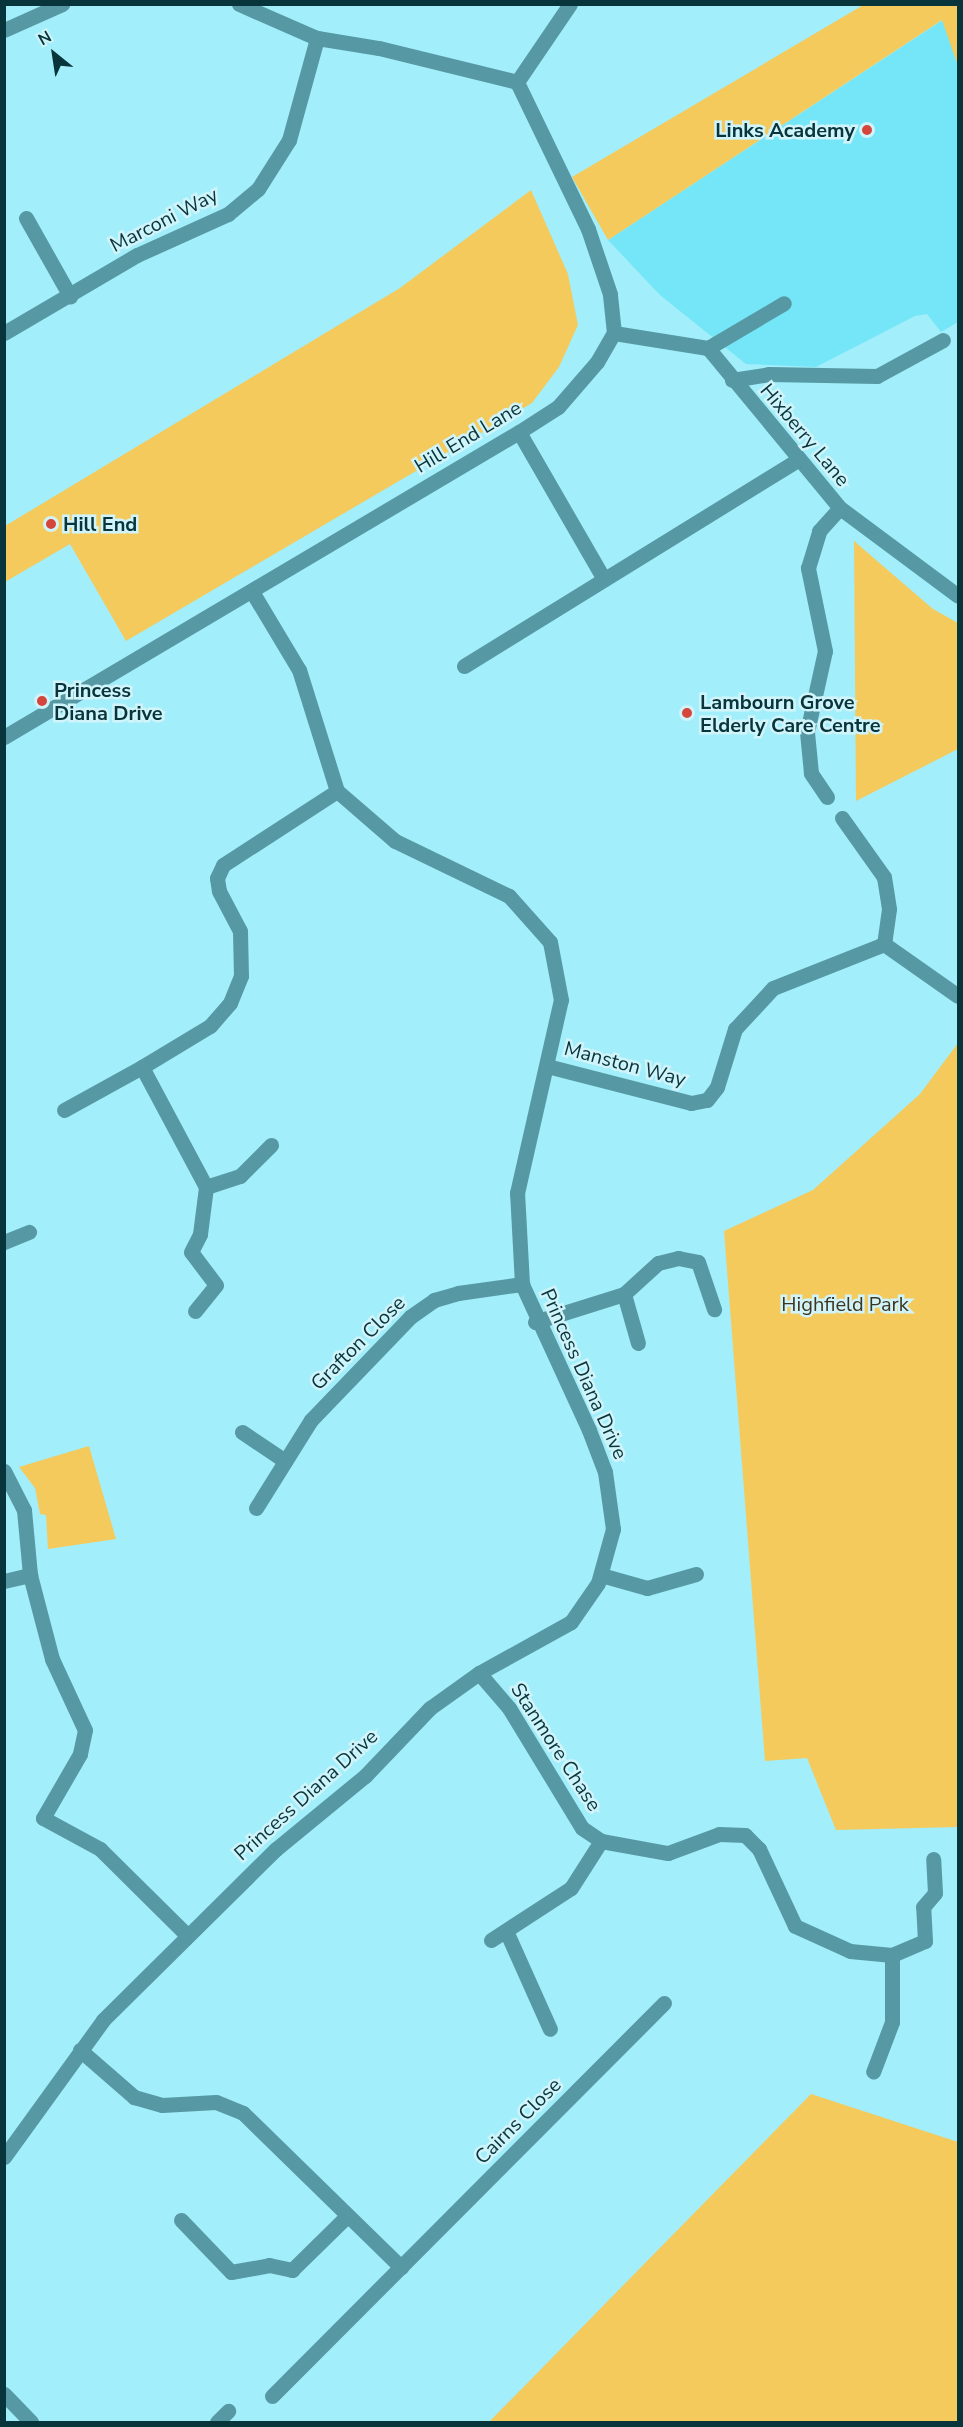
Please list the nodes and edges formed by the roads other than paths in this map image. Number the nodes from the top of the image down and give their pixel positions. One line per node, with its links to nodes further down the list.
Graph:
1 (62, 4): 4 (street)
2 (239, 4): 5 (street)
3 (570, 4): 6 (street)
4 (4, 30)
5 (317, 38): 6 (street); 8 (street, Marconi Way)
6 (517, 82): 11 (street)
7 (26, 218): 8 (street)
8 (70, 296): 10 (street, Marconi Way)
9 (784, 303): 13 (street)
10 (4, 333)
11 (614, 333): 13 (street); 15 (street, Hill End Lane)
12 (944, 340): 14 (street)
13 (708, 348): 14 (street, Hixberry Lane)
14 (732, 380): 16 (street, Hixberry Lane)
15 (519, 432): 18 (street); 19 (street, Hill End Lane)
16 (796, 461): 17 (street, Hixberry Lane); 18 (street)
17 (840, 508): 20 (street, Hixberry Lane); 24 (street)
18 (604, 579): 21 (street)
19 (253, 593): 22 (street, Hill End Lane); 23 (street)
20 (958, 596)
21 (464, 666)
22 (4, 737)
23 (337, 791): 28 (street, Princess Diana Drive); 29 (street)
24 (827, 797)
25 (842, 818): 26 (street)
26 (884, 944): 27 (street); 28 (street, Manston Way)
27 (958, 996)
28 (548, 1066): 35 (street, Princess Diana Drive)
29 (141, 1067): 30 (street); 32 (street)
30 (64, 1110)
31 (271, 1145): 32 (street)
32 (206, 1187): 38 (street)
33 (29, 1232): 34 (street)
34 (4, 1242)
35 (522, 1284): 39 (street, Princess Diana Drive); 42 (street, Grafton Close)
36 (624, 1294): 37 (street); 39 (street); 40 (street)
37 (714, 1309)
38 (195, 1311)
39 (535, 1322): 47 (street, Princess Diana Drive)
40 (638, 1342)
41 (242, 1432): 42 (street)
42 (285, 1461): 44 (street, Grafton Close)
43 (4, 1471): 46 (street)
44 (255, 1508)
45 (696, 1574): 47 (street)
46 (30, 1575): 48 (street); 53 (street)
47 (601, 1575): 49 (street, Princess Diana Drive)
48 (4, 1581)
49 (478, 1673): 50 (street, Stanmore Chase); 53 (street, Princess Diana Drive)
50 (601, 1841): 52 (street); 55 (street)
51 (933, 1859): 55 (street)
52 (507, 1933): 54 (street); 57 (street)
53 (187, 1935): 58 (street, Princess Diana Drive)
54 (492, 1940)
55 (892, 1954): 59 (street)
56 (664, 2003): 63 (street, Cairns Close)
57 (550, 2030)
58 (80, 2050): 60 (street, Princess Diana Drive); 61 (street)
59 (873, 2072)
60 (4, 2157)
61 (347, 2216): 62 (street); 63 (street)
62 (181, 2220)
63 (400, 2267): 65 (street, Cairns Close)
64 (4, 2394): 66 (street)
65 (272, 2396)
66 (29, 2422)

